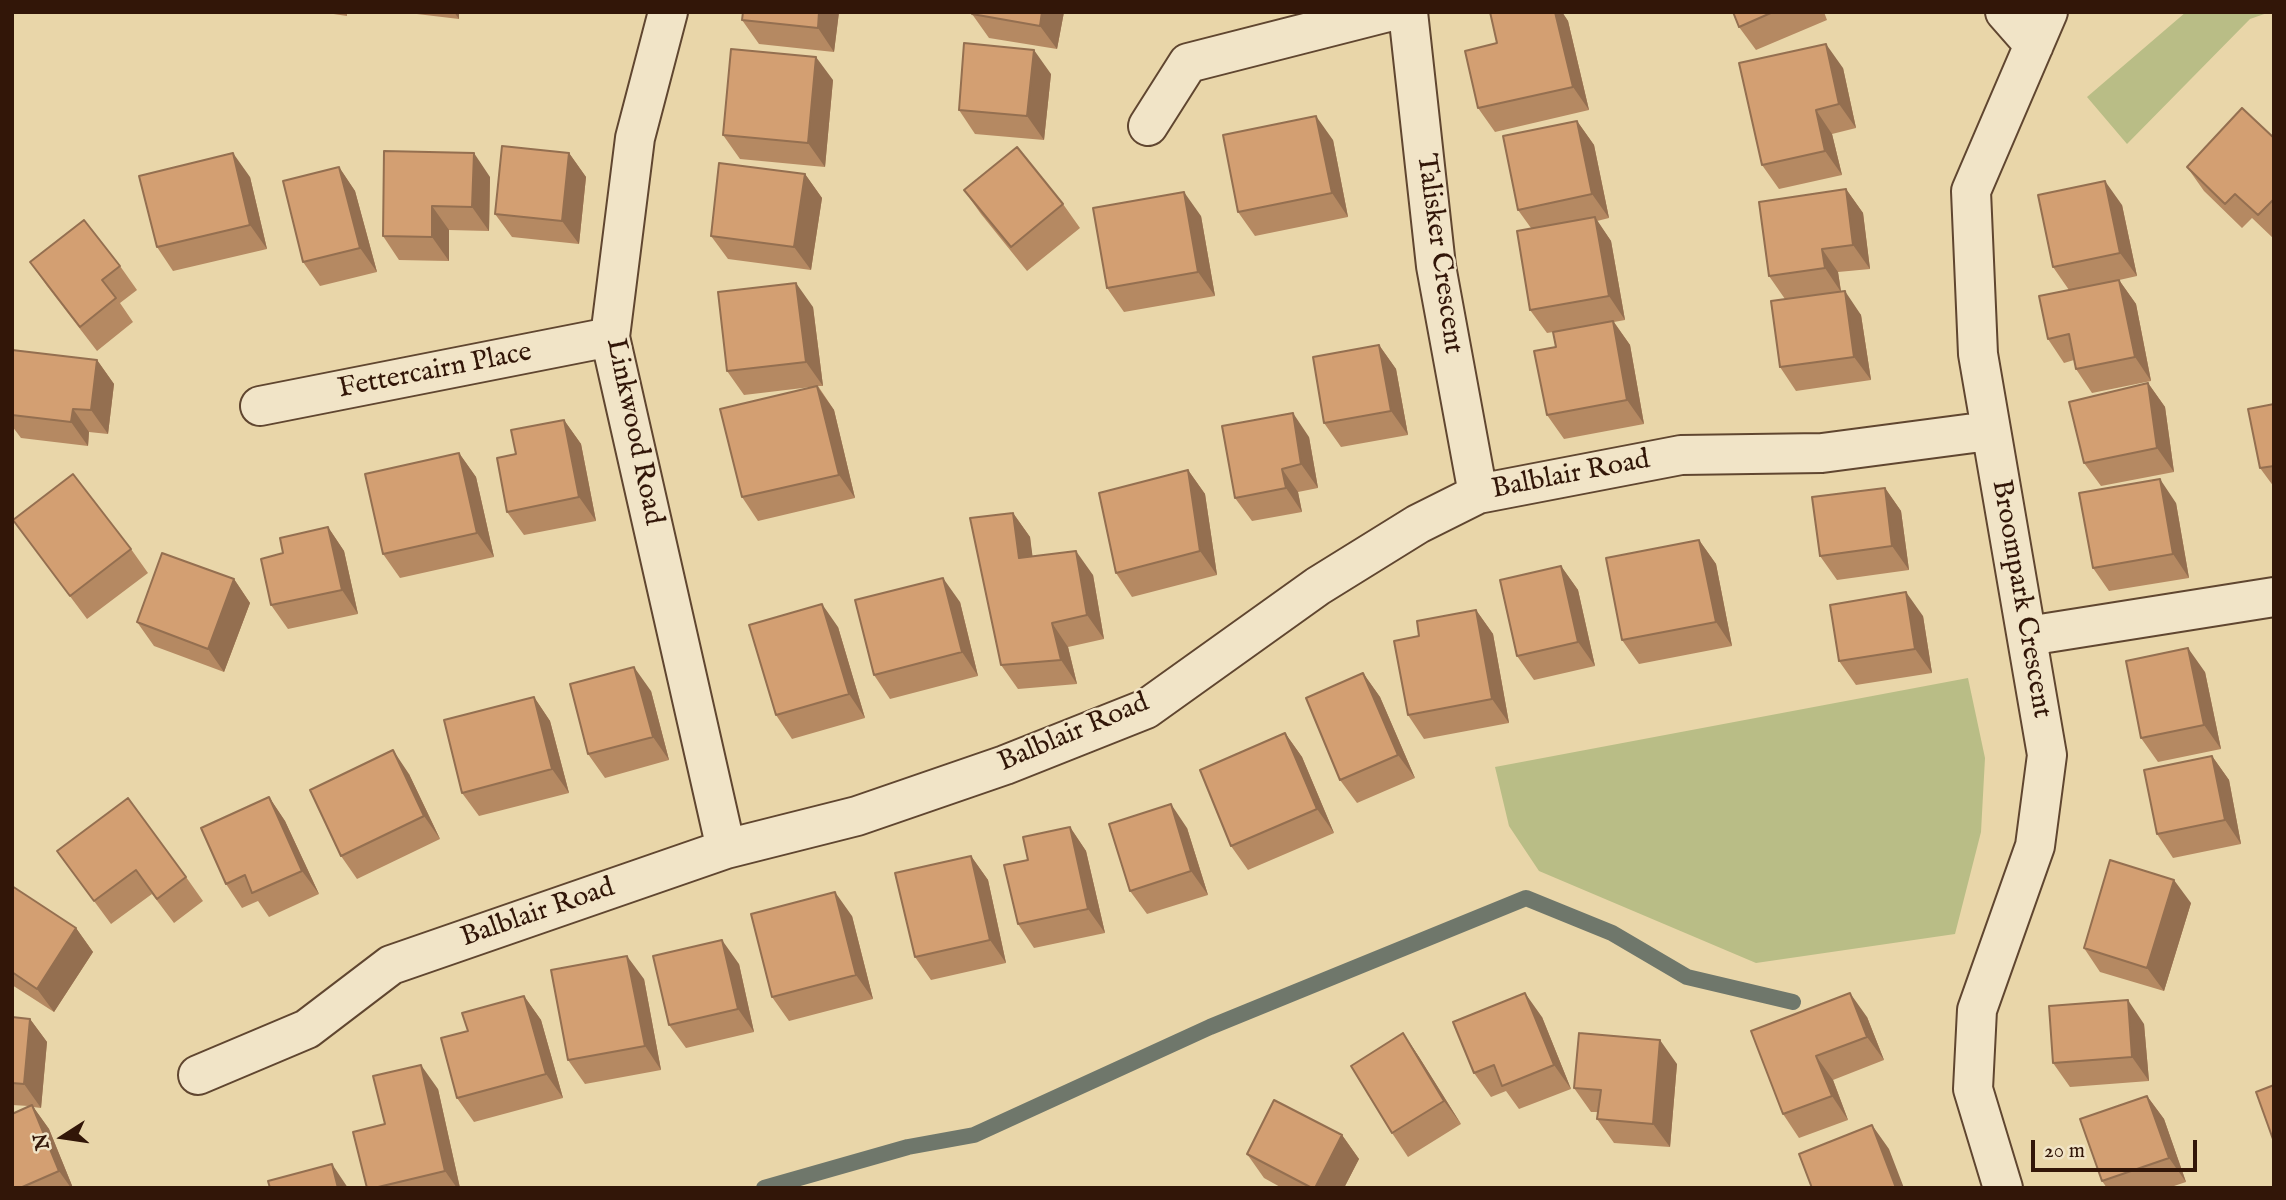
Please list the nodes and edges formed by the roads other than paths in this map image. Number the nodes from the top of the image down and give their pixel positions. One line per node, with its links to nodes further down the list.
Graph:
1 (668, 12): 7 (street, Linkwood Road)
2 (1388, 12): 6 (street)
3 (1408, 12): 10 (street, Talisker Crescent)
4 (2005, 12): 5 (street)
5 (2041, 29): 9 (street, Broompark Crescent)
6 (1148, 126)
7 (610, 337): 8 (street, Fettercairn Place); 13 (street, Linkwood Road)
8 (260, 406)
9 (1989, 430): 10 (street, Balblair Road); 12 (street, Broompark Crescent)
10 (1478, 494): 13 (street, Balblair Road)
11 (2274, 597): 12 (street)
12 (2028, 636): 15 (street, Broompark Crescent)
13 (726, 849): 14 (street, Balblair Road)
14 (198, 1075)
15 (2003, 1188)

